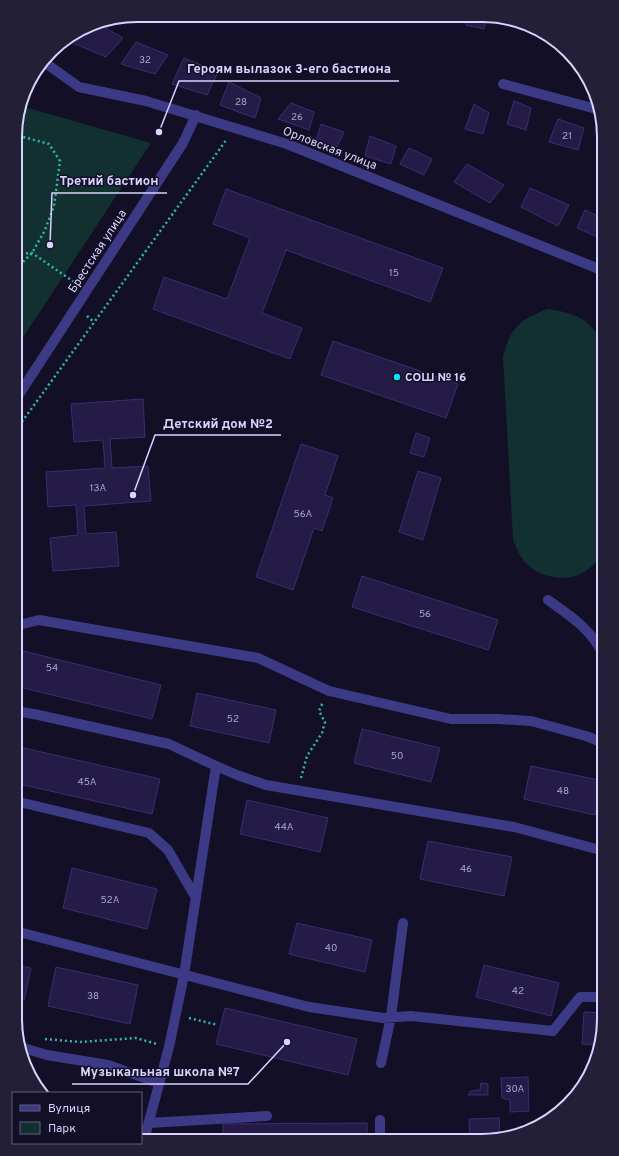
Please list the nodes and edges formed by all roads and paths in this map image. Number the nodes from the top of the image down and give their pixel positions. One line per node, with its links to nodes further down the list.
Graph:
1 (48, 65): 4 (street, Орловская улица)
2 (503, 84): 3 (street)
3 (593, 108)
4 (196, 116): 5 (street, Орловская улица); 11 (street, Брестская улица)
5 (234, 127): 10 (street, Орловская улица); 12 (path)
6 (22, 136): 7 (path)
7 (32, 253): 8 (path); 9 (path); 11 (path)
8 (22, 254)
9 (22, 263)
10 (597, 268)
11 (77, 305): 12 (path); 13 (street, Брестская улица)
12 (94, 322): 14 (path)
13 (22, 390)
14 (22, 422)
15 (548, 600): 17 (street)
16 (22, 624): 18 (street)
17 (597, 645)
18 (329, 691): 20 (street); 22 (path)
19 (22, 712): 21 (street)
20 (597, 740)
21 (216, 766): 24 (street); 25 (street)
22 (299, 782)
23 (22, 803): 25 (street)
24 (597, 849)
25 (196, 898): 28 (street)
26 (403, 923): 31 (street)
27 (22, 933): 28 (street)
28 (184, 975): 30 (street); 31 (street)
29 (597, 997): 31 (street)
30 (176, 1015): 32 (path); 34 (street)
31 (391, 1017): 36 (street)
32 (218, 1025)
33 (43, 1039): 34 (path)
34 (169, 1047): 37 (street)
35 (26, 1048): 37 (street)
36 (381, 1063)
37 (158, 1083): 40 (street)
38 (267, 1116): 40 (street)
39 (380, 1120): 42 (street)
40 (148, 1123): 41 (street)
41 (145, 1134)
42 (380, 1134)

